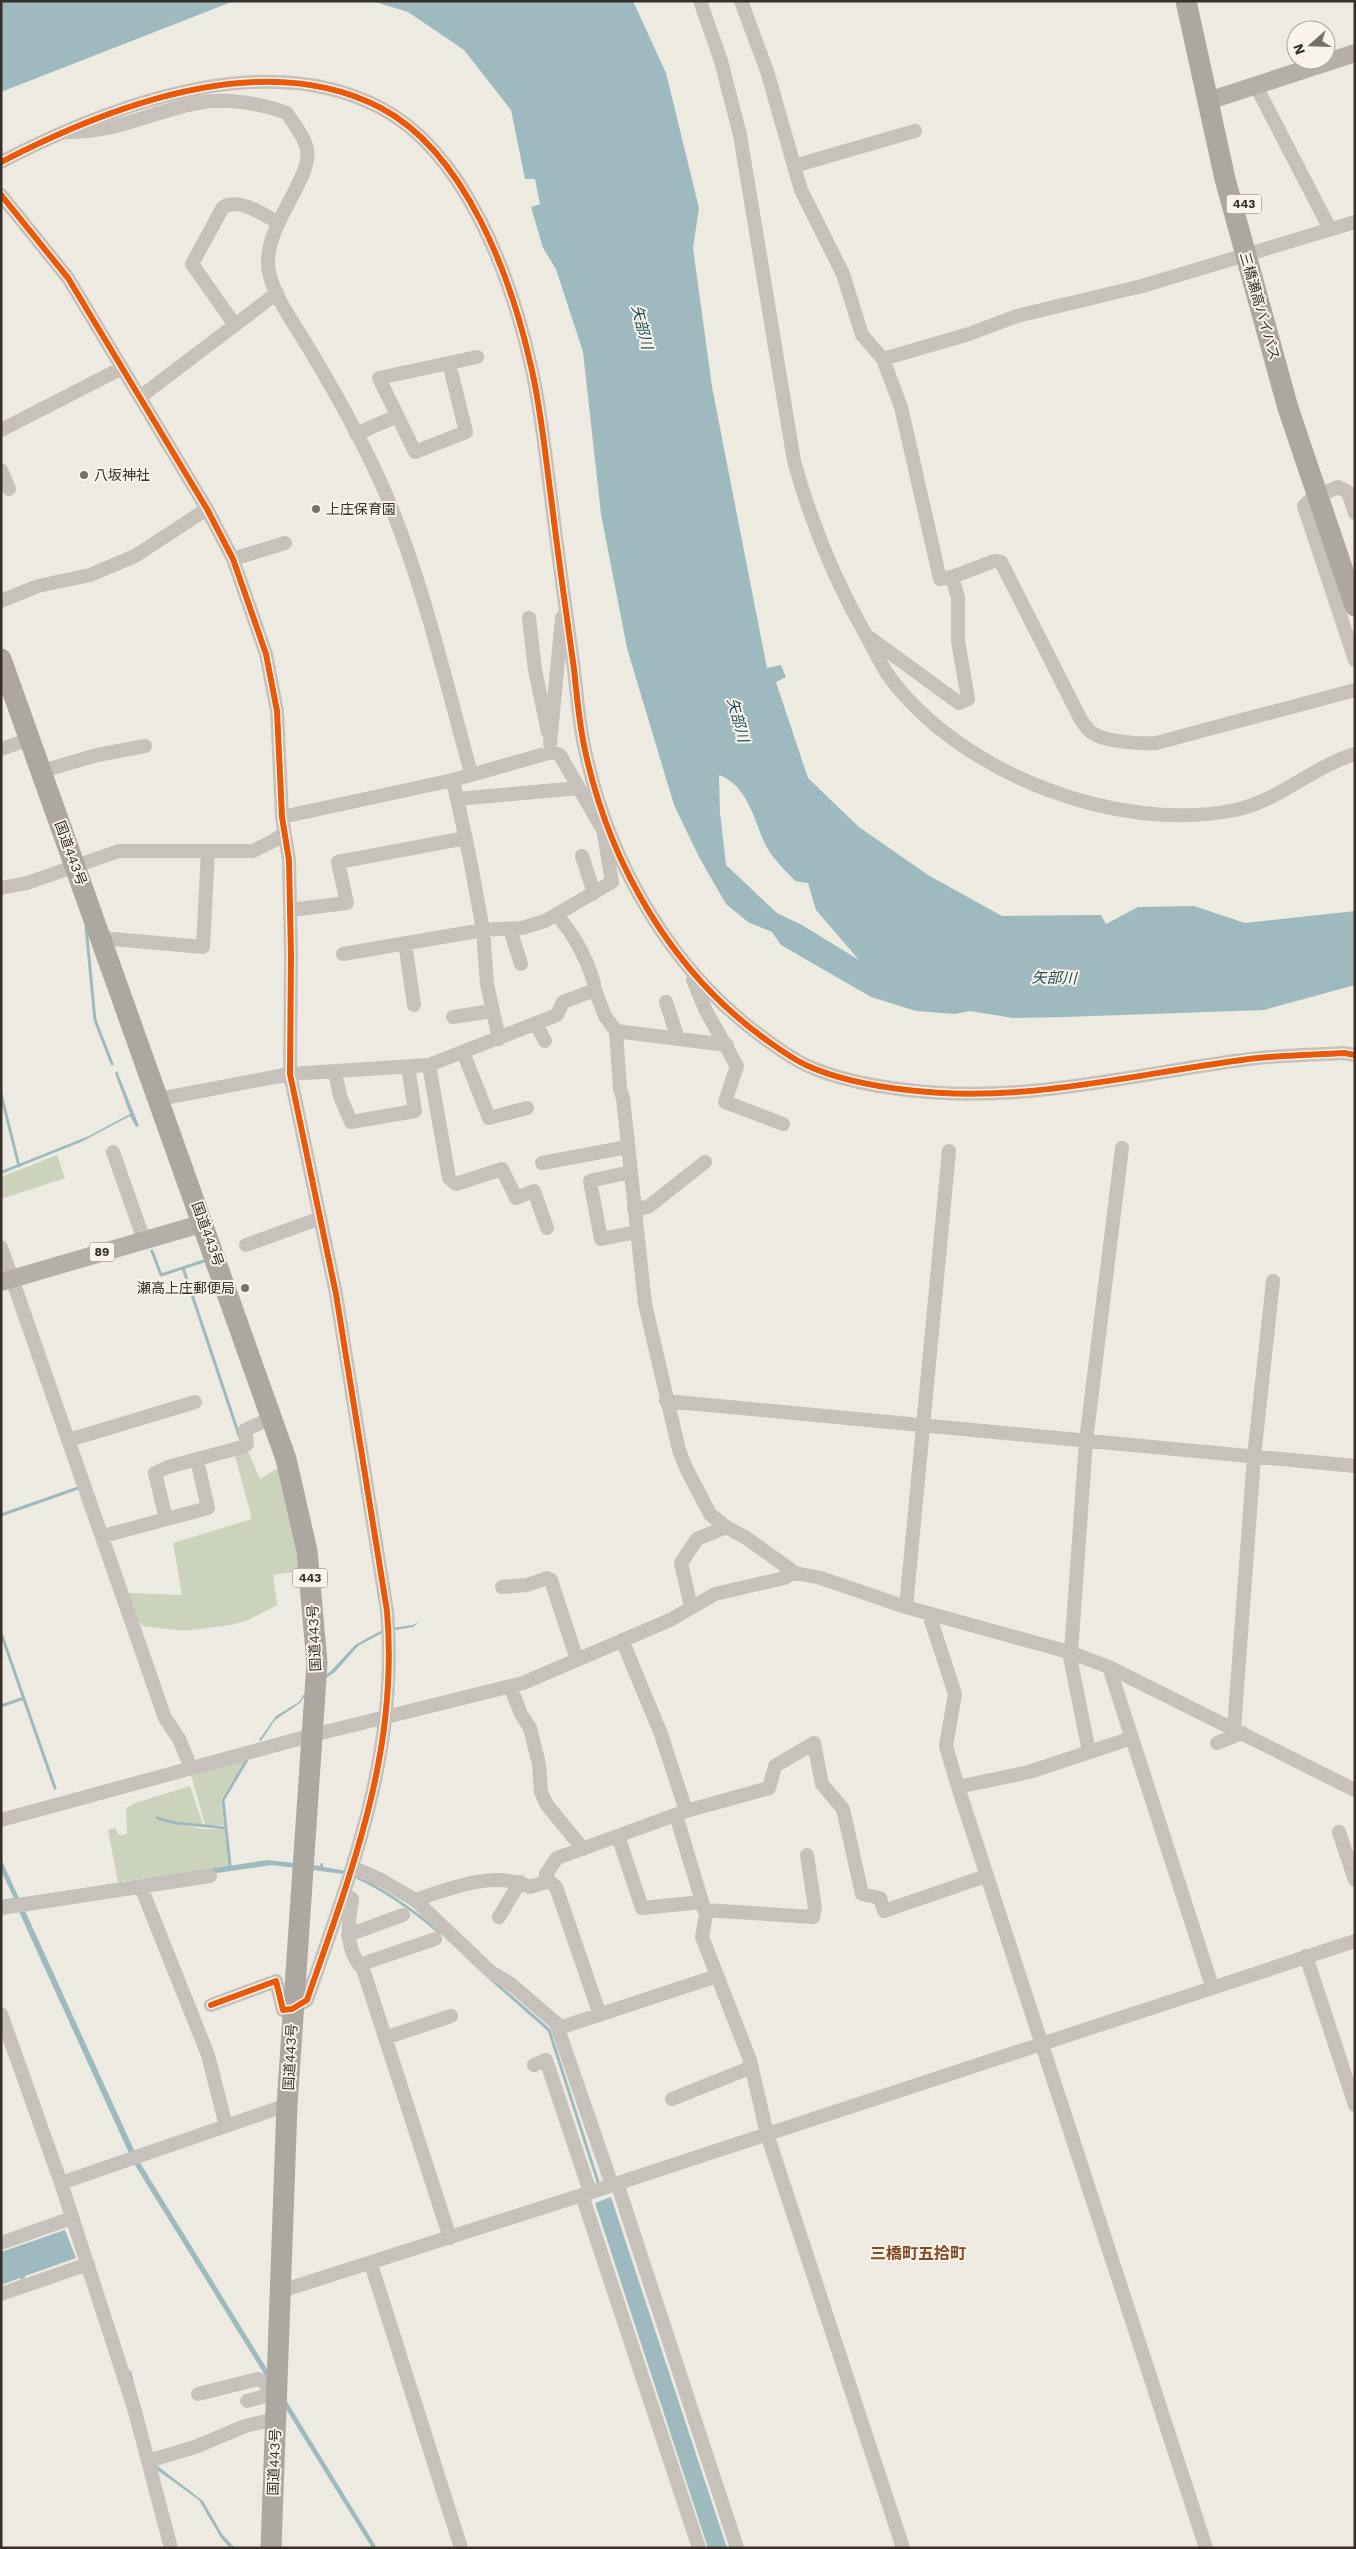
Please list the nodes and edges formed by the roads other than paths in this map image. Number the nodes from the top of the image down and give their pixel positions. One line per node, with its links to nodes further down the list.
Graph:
1 (700, 1): 40 (street)
2 (741, 1): 11 (street)
3 (1186, 1): 7 (highway, 三橋瀬高バイパス / 443)
4 (1200, 1): 7 (highway, 三橋瀬高バイパス / 443)
5 (1355, 53): 6 (main road)
6 (1256, 86): 7 (main road); 15 (street)
7 (1213, 100): 16 (highway, 三橋瀬高バイパス / 443)
8 (915, 131): 11 (street)
9 (59, 132): 10 (street); 13 (street); 37 (street)
10 (1, 162)
11 (794, 166): 20 (street)
12 (1, 195): 22 (street)
13 (278, 222): 17 (street); 18 (street)
14 (1355, 222): 15 (street)
15 (1330, 229): 16 (street)
16 (1251, 253): 20 (street); 29 (highway, 三橋瀬高バイパス / 443)
17 (277, 293): 18 (street); 26 (street)
18 (235, 325): 23 (street)
19 (477, 357): 21 (street)
20 (883, 359): 35 (street)
21 (449, 363): 24 (street); 24 (street)
22 (122, 368): 23 (street); 25 (street)
23 (140, 398): 30 (street)
24 (397, 416): 26 (street)
25 (1, 430)
26 (356, 434): 50 (street)
27 (1, 470): 28 (street)
28 (9, 489)
29 (1324, 492): 31 (street); 34 (highway, 三橋瀬高バイパス / 443); 42 (street)
30 (207, 509): 33 (street); 36 (street)
31 (1355, 512)
32 (285, 544): 33 (street)
33 (233, 558): 54 (street)
34 (1349, 562): 38 (highway, 三橋瀬高バイパス / 443)
35 (952, 577): 40 (street); 43 (street)
36 (1, 601)
37 (565, 603): 46 (street); 55 (street)
38 (1355, 606)
39 (529, 618): 46 (street)
40 (865, 634): 48 (street)
41 (1, 659): 44 (highway, 国道443号 / 443)
42 (1355, 660)
43 (1355, 690)
44 (30, 738): 47 (street); 49 (highway, 国道443号 / 443)
45 (145, 746): 49 (street)
46 (551, 748): 50 (street); 52 (street)
47 (1, 749)
48 (1355, 754)
49 (42, 771): 60 (highway, 国道443号 / 443)
50 (472, 773): 51 (street)
51 (453, 780): 53 (street); 54 (street)
52 (579, 788): 53 (street); 55 (street)
53 (457, 799): 57 (street)
54 (282, 817): 56 (street)
55 (606, 831): 62 (street); 71 (street)
56 (284, 833): 58 (street); 63 (street)
57 (466, 838): 63 (street); 65 (street)
58 (208, 851): 60 (street); 67 (street)
59 (582, 856): 62 (street)
60 (76, 865): 61 (street); 67 (highway, 国道443号 / 443)
61 (1, 888)
62 (594, 893): 64 (street)
63 (290, 910): 88 (street)
64 (556, 915): 66 (street); 72 (street)
65 (483, 930): 66 (street); 68 (street); 75 (street)
66 (510, 930): 70 (street)
67 (102, 938): 89 (highway, 国道443号 / 443)
68 (406, 944): 69 (street); 74 (street)
69 (343, 954)
70 (521, 964)
71 (689, 969): 82 (street); 84 (street)
72 (595, 990): 77 (street); 78 (street)
73 (666, 1002): 80 (street)
74 (414, 1005)
75 (492, 1011): 76 (street); 79 (street)
76 (453, 1017)
77 (536, 1024): 79 (street); 81 (street)
78 (616, 1031): 80 (street); 92 (street)
79 (499, 1039): 83 (street)
80 (678, 1039): 82 (street)
81 (546, 1041)
82 (727, 1045): 91 (street)
83 (463, 1052): 85 (street); 90 (street)
84 (1355, 1055)
85 (429, 1065): 86 (street); 102 (street)
86 (408, 1067): 87 (street); 87 (street)
87 (335, 1072): 88 (street)
88 (290, 1074): 89 (street); 100 (street)
89 (158, 1099): 101 (highway, 国道443号 / 443)
90 (527, 1108)
91 (783, 1124)
92 (627, 1147): 97 (street); 98 (street)
93 (1122, 1148): 114 (street)
94 (949, 1151): 112 (street)
95 (113, 1152): 104 (street)
96 (705, 1162): 99 (street)
97 (542, 1163)
98 (630, 1172): 99 (street); 103 (street)
99 (634, 1209): 103 (street)
100 (318, 1219): 105 (street); 131 (street)
101 (204, 1223): 104 (main road, 89); 133 (highway, 国道443号 / 443)
102 (547, 1228)
103 (637, 1232): 109 (street)
104 (144, 1240): 107 (main road, 89)
105 (246, 1244)
106 (1, 1247): 107 (street)
107 (7, 1280): 113 (street)
108 (1273, 1281): 115 (street)
109 (666, 1401): 112 (street); 119 (street)
110 (195, 1402): 113 (street)
111 (267, 1420): 116 (street)
112 (922, 1424): 114 (street); 124 (street)
113 (70, 1440): 120 (street)
114 (1086, 1441): 115 (street); 127 (street)
115 (1254, 1457): 117 (street); 132 (street)
116 (197, 1460): 118 (street); 118 (street)
117 (1355, 1466)
118 (166, 1519): 120 (street)
119 (726, 1527): 121 (street); 123 (street)
120 (103, 1536): 137 (street)
121 (795, 1573): 123 (street); 124 (street)
122 (502, 1587): 128 (street)
123 (691, 1607): 126 (street)
124 (906, 1607): 125 (street)
125 (929, 1614): 127 (street); 138 (street)
126 (622, 1640): 128 (street); 140 (street)
127 (1070, 1652): 129 (street); 136 (street)
128 (577, 1660): 130 (street)
129 (1109, 1666): 132 (street); 134 (street)
130 (510, 1686): 131 (street); 144 (street)
131 (384, 1718): 133 (street); 146 (street)
132 (1238, 1731): 135 (street); 139 (street)
133 (313, 1735): 137 (street); 167 (highway, 国道443号 / 443)
134 (1132, 1738): 136 (street); 165 (street)
135 (1217, 1743)
136 (1088, 1752): 138 (street)
137 (191, 1768): 141 (street)
138 (958, 1787): 148 (street)
139 (1355, 1790)
140 (681, 1813): 143 (street); 148 (street); 155 (street)
141 (1, 1820)
142 (1339, 1832): 149 (street)
143 (618, 1836): 144 (street); 155 (street)
144 (583, 1849): 150 (street)
145 (807, 1855): 155 (street)
146 (352, 1866): 153 (street); 154 (street)
147 (210, 1876): 152 (street)
148 (986, 1876): 173 (street)
149 (1355, 1880)
150 (549, 1881): 151 (street); 169 (street)
151 (520, 1882): 154 (street); 158 (street)
152 (140, 1887): 156 (street); 179 (street)
153 (344, 1893): 159 (street); 167 (street)
154 (416, 1900): 171 (street)
155 (703, 1906): 164 (street)
156 (1, 1908)
157 (403, 1915): 159 (street)
158 (499, 1917)
159 (348, 1935): 163 (street)
160 (435, 1939): 163 (street)
161 (1355, 1941): 162 (street)
162 (1306, 1956): 165 (street); 178 (street)
163 (359, 1965): 172 (street)
164 (717, 1976): 169 (street); 175 (street)
165 (1212, 1986): 173 (street)
166 (211, 2005): 167 (street)
167 (292, 2009): 177 (highway, 国道443号 / 443)
168 (1, 2014): 181 (street)
169 (600, 2015): 171 (street)
170 (451, 2016): 172 (street)
171 (559, 2028): 182 (street)
172 (385, 2038): 185 (street)
173 (1041, 2044): 180 (street); 202 (street)
174 (534, 2065): 183 (street)
175 (752, 2068): 176 (street); 180 (street)
176 (672, 2099)
177 (287, 2105): 179 (street); 189 (highway, 国道443号 / 443)
178 (1355, 2105)
179 (226, 2126): 181 (street)
180 (767, 2134): 182 (street); 201 (street)
181 (61, 2183): 184 (street)
182 (615, 2184): 183 (street); 200 (street)
183 (586, 2194): 185 (street); 199 (street)
184 (72, 2218): 186 (street); 187 (street)
185 (450, 2238): 188 (street)
186 (1, 2243)
187 (88, 2264): 190 (street); 195 (street)
188 (371, 2264): 189 (street); 198 (street)
189 (281, 2291): 192 (highway, 国道443号 / 443)
190 (1, 2294)
191 (198, 2394): 192 (street)
192 (274, 2394): 193 (street); 194 (highway, 国道443号 / 443)
193 (248, 2401)
194 (275, 2419): 195 (street); 197 (highway, 国道443号 / 443)
195 (148, 2461): 196 (street)
196 (171, 2548)
197 (270, 2548)
198 (461, 2548)
199 (699, 2548)
200 (737, 2548)
201 (903, 2548)
202 (1206, 2548)

